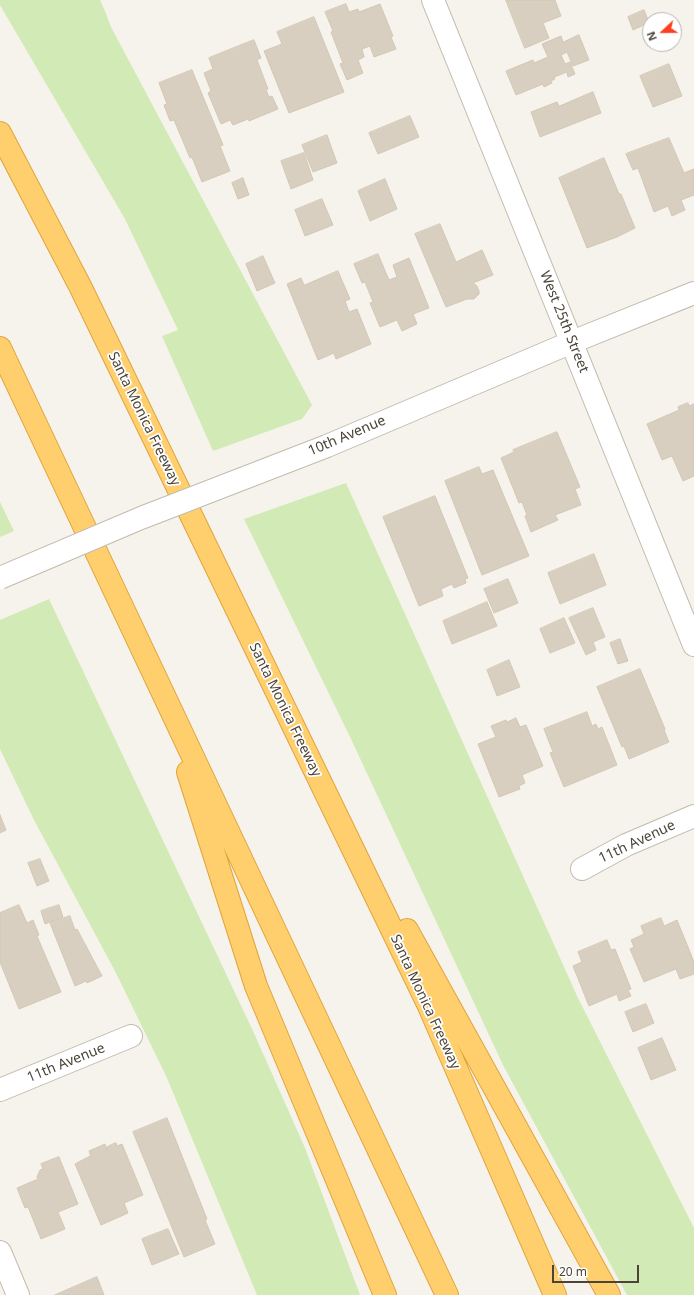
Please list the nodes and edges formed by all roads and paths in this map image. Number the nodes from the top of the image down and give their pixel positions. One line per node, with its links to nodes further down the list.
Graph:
1 (433, 0): 4 (street, West 25th Street)
2 (0, 133): 9 (highway, Santa Monica Freeway)
3 (694, 293): 4 (street, 10th Avenue)
4 (572, 342): 6 (street, 10th Avenue, bridge); 7 (street, West 25th Street)
5 (0, 348): 8 (highway)
6 (0, 578)
7 (694, 645)
8 (160, 687): 16 (highway); 17 (highway)
9 (283, 705): 18 (highway, Santa Monica Freeway); 19 (highway)
10 (694, 816): 11 (street, 11th Avenue)
11 (582, 869)
12 (131, 1036): 13 (street, 11th Avenue)
13 (0, 1090)
14 (0, 1252): 15 (street)
15 (18, 1295)
16 (384, 1295)
17 (447, 1295)
18 (555, 1295)
19 (609, 1295)

